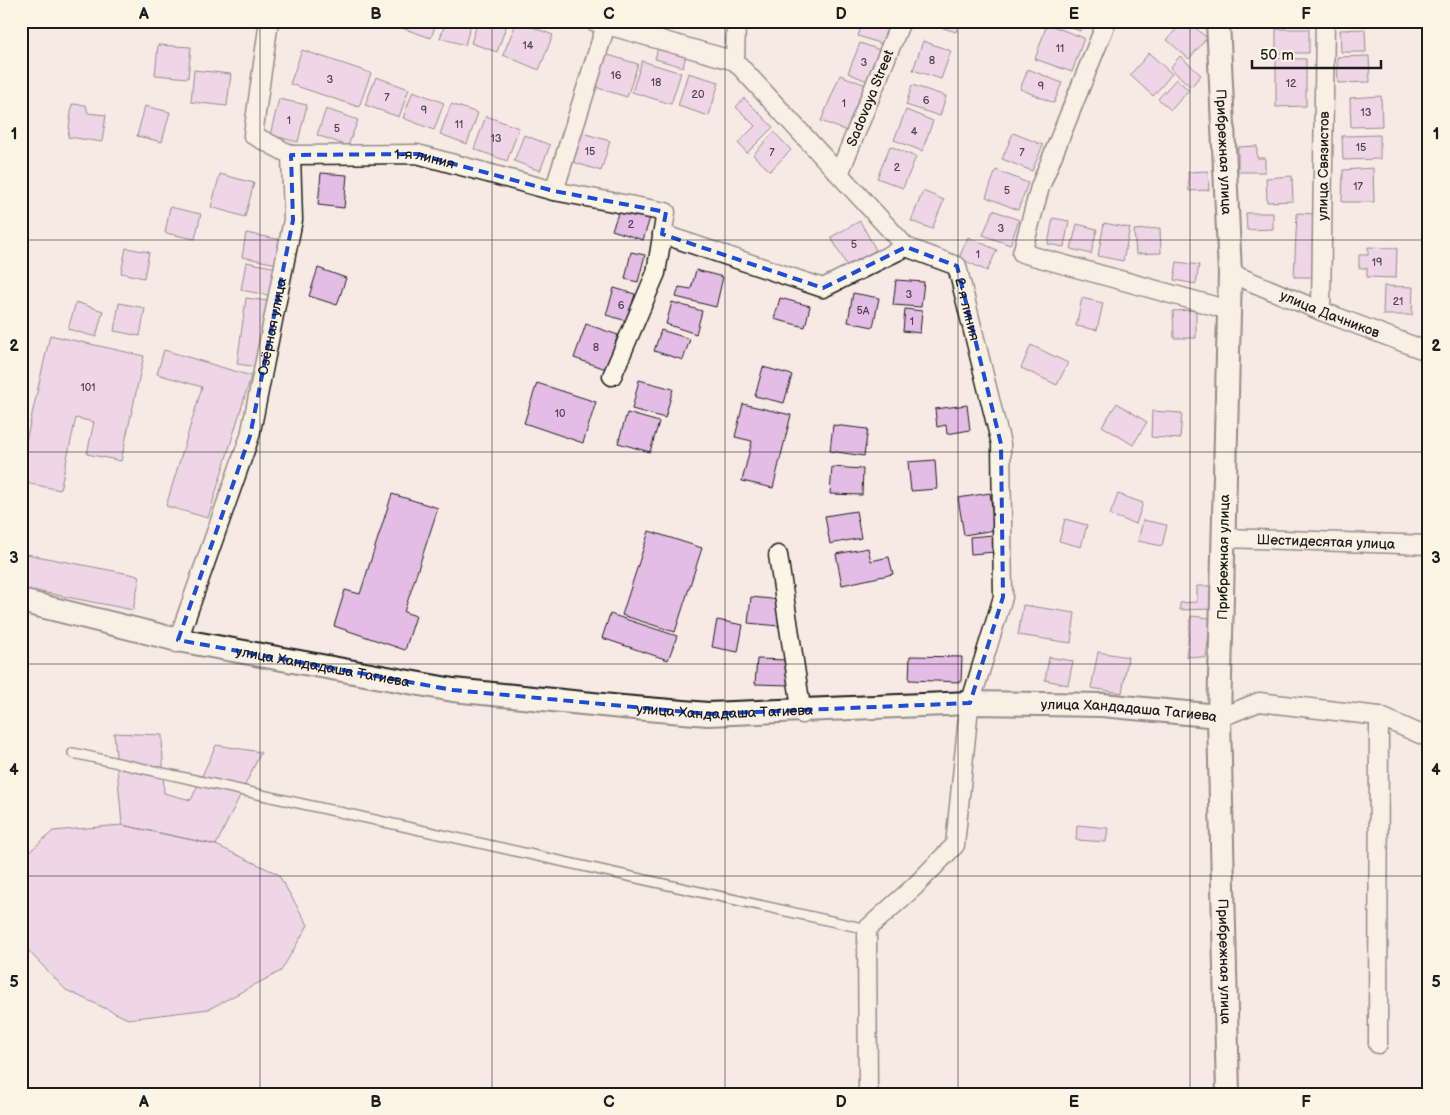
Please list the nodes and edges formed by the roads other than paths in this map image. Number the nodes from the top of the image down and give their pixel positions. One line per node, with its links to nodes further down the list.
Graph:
1 (269, 21): 9 (street)
2 (736, 21): 8 (street)
3 (901, 21): 10 (street, Sadovaya Street)
4 (1107, 21): 15 (street)
5 (1218, 21): 14 (street, Прибрежная улица)
6 (1325, 21): 16 (street, улица Связистов)
7 (600, 23): 8 (street); 11 (street)
8 (735, 61): 10 (street, 2-я линия)
9 (291, 155): 11 (street, 1-я линия); 23 (street, Озёрная улица)
10 (839, 174): 13 (street, 2-я линия)
11 (554, 191): 12 (street, 1-я линия)
12 (662, 234): 13 (street); 18 (street)
13 (906, 247): 24 (street, 2-я линия)
14 (1230, 273): 15 (street, Прибрежная улица); 16 (street, улица Дачников)
15 (1229, 310): 19 (street, Прибрежная улица)
16 (1321, 311): 17 (street, улица Дачников)
17 (1429, 352)
18 (612, 376)
19 (1224, 538): 20 (street, Шестидесятая улица); 27 (street, Прибрежная улица)
20 (1429, 545)
21 (778, 555): 25 (street)
22 (21, 603): 23 (street, улица Хандадаша Тагиева)
23 (178, 641): 25 (street, улица Хандадаша Тагиева)
24 (969, 705): 25 (street, улица Хандадаша Тагиева); 27 (street, улица Хандадаша Тагиева); 30 (street)
25 (802, 712)
26 (1379, 716): 27 (street); 28 (street); 31 (street)
27 (1219, 718): 33 (street, Прибрежная улица)
28 (1429, 738)
29 (73, 753): 30 (lane)
30 (867, 929): 32 (street)
31 (1378, 1044)
32 (868, 1094)
33 (1228, 1094)

